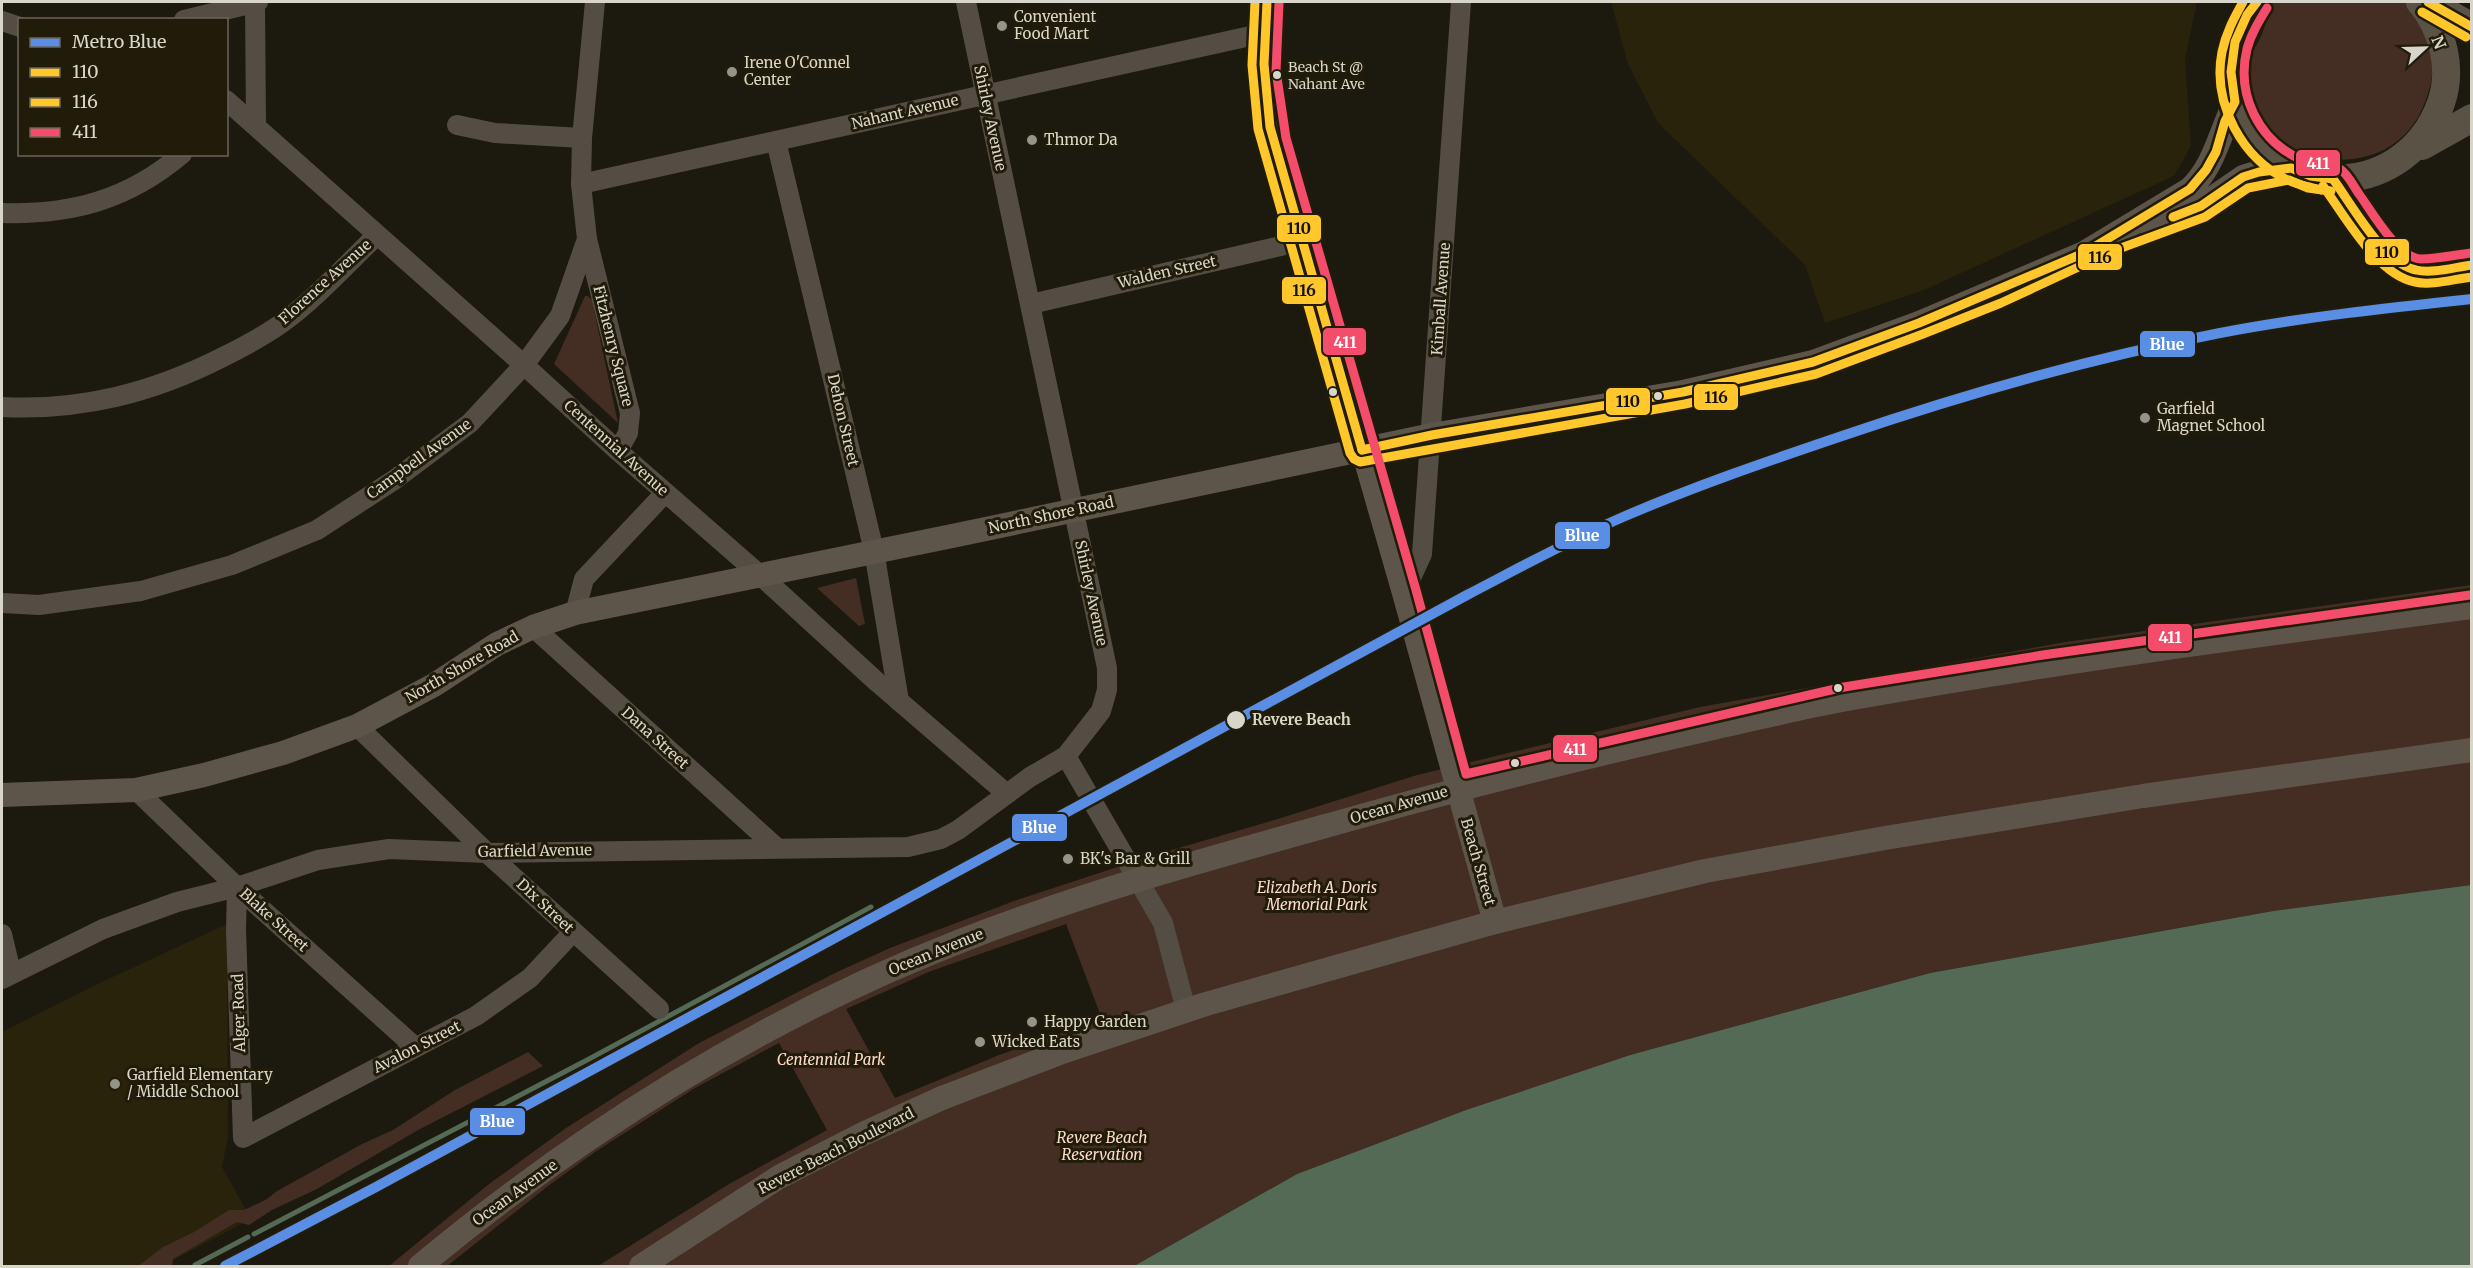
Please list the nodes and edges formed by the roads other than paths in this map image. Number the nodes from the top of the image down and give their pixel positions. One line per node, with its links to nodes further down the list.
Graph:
1 (256, 2): 9 (street); 19 (street)
2 (596, 2): 20 (street, Campbell Avenue)
3 (966, 2): 14 (street, Shirley Avenue)
4 (1267, 2): 13 (main road, Beach Street)
5 (1461, 2): 34 (street, Kimball Avenue)
6 (2420, 2): 23 (highway)
7 (2428, 2): 12 (highway)
8 (2250, 6): 15 (highway)
9 (192, 18)
10 (2, 21): 11 (street)
11 (18, 26)
12 (2472, 27)
13 (1264, 33): 14 (street, Nahant Avenue); 30 (main road, Beach Street)
14 (984, 94): 21 (street, Nahant Avenue); 31 (street, Shirley Avenue)
15 (2235, 102): 24 (highway); 29 (main road, North Shore Road)
16 (229, 106): 19 (street, Centennial Avenue)
17 (2472, 118): 23 (highway)
18 (457, 125): 20 (street)
19 (256, 126): 27 (street, Centennial Avenue)
20 (582, 138): 25 (street, Campbell Avenue)
21 (776, 141): 25 (street, Nahant Avenue); 39 (street, Dehon Street)
22 (180, 156): 26 (street)
23 (2397, 163): 24 (highway)
24 (2291, 168): 29 (main road, North Shore Road)
25 (581, 183): 28 (street, Campbell Avenue)
26 (2, 213)
27 (377, 235): 32 (street, Centennial Avenue); 33 (street, Florence Avenue)
28 (587, 239): 32 (street, Campbell Avenue); 36 (street, Fitzhenry Square)
29 (2108, 240): 34 (main road, North Shore Road)
30 (1302, 241): 31 (street, Walden Street); 35 (main road, Beach Street)
31 (1031, 304): 38 (street, Shirley Avenue)
32 (524, 365): 36 (street, Centennial Avenue); 42 (street, Campbell Avenue)
33 (2, 407)
34 (1432, 435): 35 (main road, North Shore Road); 41 (street, Kimball Avenue)
35 (1362, 450): 38 (main road, North Shore Road); 41 (main road, Beach Street)
36 (618, 451): 37 (street, Centennial Avenue)
37 (665, 493): 40 (street, Centennial Avenue); 44 (street)
38 (1073, 510): 39 (main road, North Shore Road); 49 (street, Shirley Avenue)
39 (874, 551): 40 (main road, North Shore Road); 46 (street, Dehon Street)
40 (760, 574): 44 (main road, North Shore Road); 46 (street, Centennial Avenue)
41 (1404, 593): 50 (main road, Beach Street)
42 (2, 603)
43 (2472, 606): 50 (main road, Ocean Avenue)
44 (575, 614): 45 (main road, North Shore Road)
45 (533, 627): 47 (main road, North Shore Road); 54 (street, Dana Street)
46 (899, 701): 52 (street, Centennial Avenue)
47 (357, 726): 51 (main road, North Shore Road); 55 (street, Dix Street)
48 (2472, 750): 58 (main road, Revere Beach Boulevard)
49 (1066, 756): 52 (street, Garfield Avenue); 56 (street)
50 (1457, 788): 56 (main road, Ocean Avenue); 58 (main road, Beach Street)
51 (136, 790): 53 (main road, North Shore Road); 57 (street, Blake Street)
52 (1007, 794): 54 (street, Garfield Avenue)
53 (2, 795)
54 (777, 848): 55 (street, Garfield Avenue)
55 (487, 853): 57 (street, Garfield Avenue); 59 (street, Dix Street)
56 (1138, 882): 63 (street); 66 (main road, Ocean Avenue)
57 (237, 887): 61 (street, Garfield Avenue); 64 (street, Blake Street); 65 (street, Alger Road)
58 (1495, 922): 63 (main road, Revere Beach Boulevard)
59 (573, 932): 62 (street, Dix Street); 64 (street, Avalon Street)
60 (2, 934): 61 (street)
61 (7, 975)
62 (659, 1009)
63 (1186, 1010): 67 (main road, Revere Beach Boulevard)
64 (415, 1047): 65 (street, Avalon Street)
65 (243, 1138)
66 (420, 1266)
67 (641, 1266)

